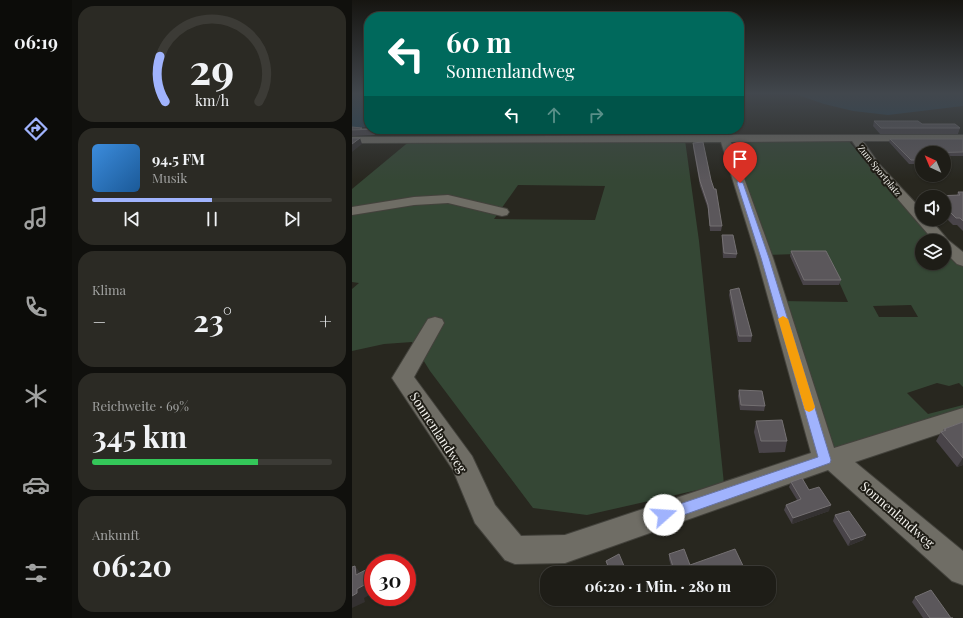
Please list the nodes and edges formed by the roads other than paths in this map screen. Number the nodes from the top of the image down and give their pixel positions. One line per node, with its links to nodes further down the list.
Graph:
1 (725, 138): 2 (street); 4 (street); 12 (street)
2 (855, 138): 3 (street); 7 (street, Zum Sportplatz)
3 (963, 138)
4 (352, 140)
5 (352, 211): 6 (street)
6 (502, 212)
7 (936, 234)
8 (951, 250): 9 (street, Zum Sportplatz)
9 (963, 261)
10 (435, 322): 12 (street, Sonnenlandweg)
11 (963, 417): 12 (street, Sonnenlandweg)
12 (829, 459): 13 (street, Sonnenlandweg)
13 (963, 570)

